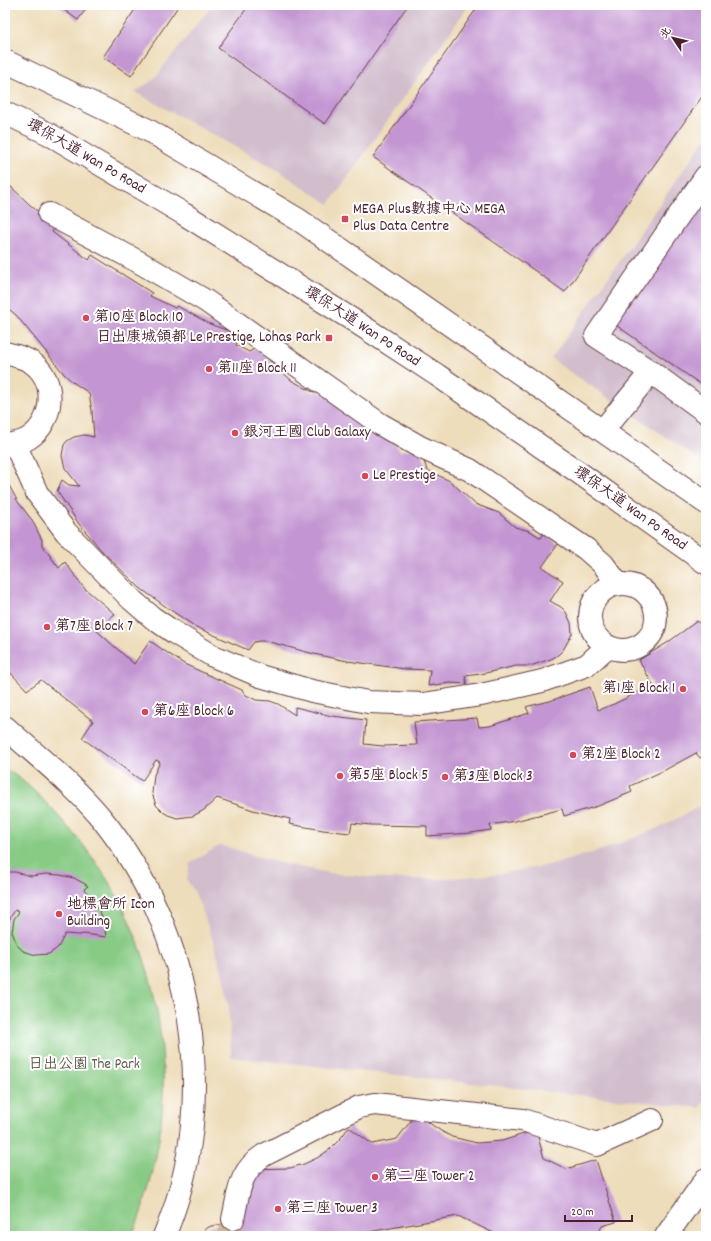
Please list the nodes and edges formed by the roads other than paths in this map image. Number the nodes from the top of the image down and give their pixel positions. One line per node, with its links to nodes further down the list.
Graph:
1 (5, 61): 8 (main road)
2 (5, 113): 11 (main road, 環保大道 Wan Po Road)
3 (706, 176): 6 (main road)
4 (49, 214): 12 (main road)
5 (5, 353): 9 (main road)
6 (651, 372): 7 (main road); 8 (main road)
7 (706, 412)
8 (603, 430): 10 (main road)
9 (10, 444): 13 (main road)
10 (706, 503)
11 (706, 563)
12 (618, 584): 13 (main road); 13 (main road)
13 (607, 647)
14 (5, 727): 15 (main road)
15 (14, 742): 19 (main road)
16 (652, 1120): 18 (main road)
17 (706, 1178): 20 (main road)
18 (233, 1219)
19 (164, 1236)
20 (666, 1236)

